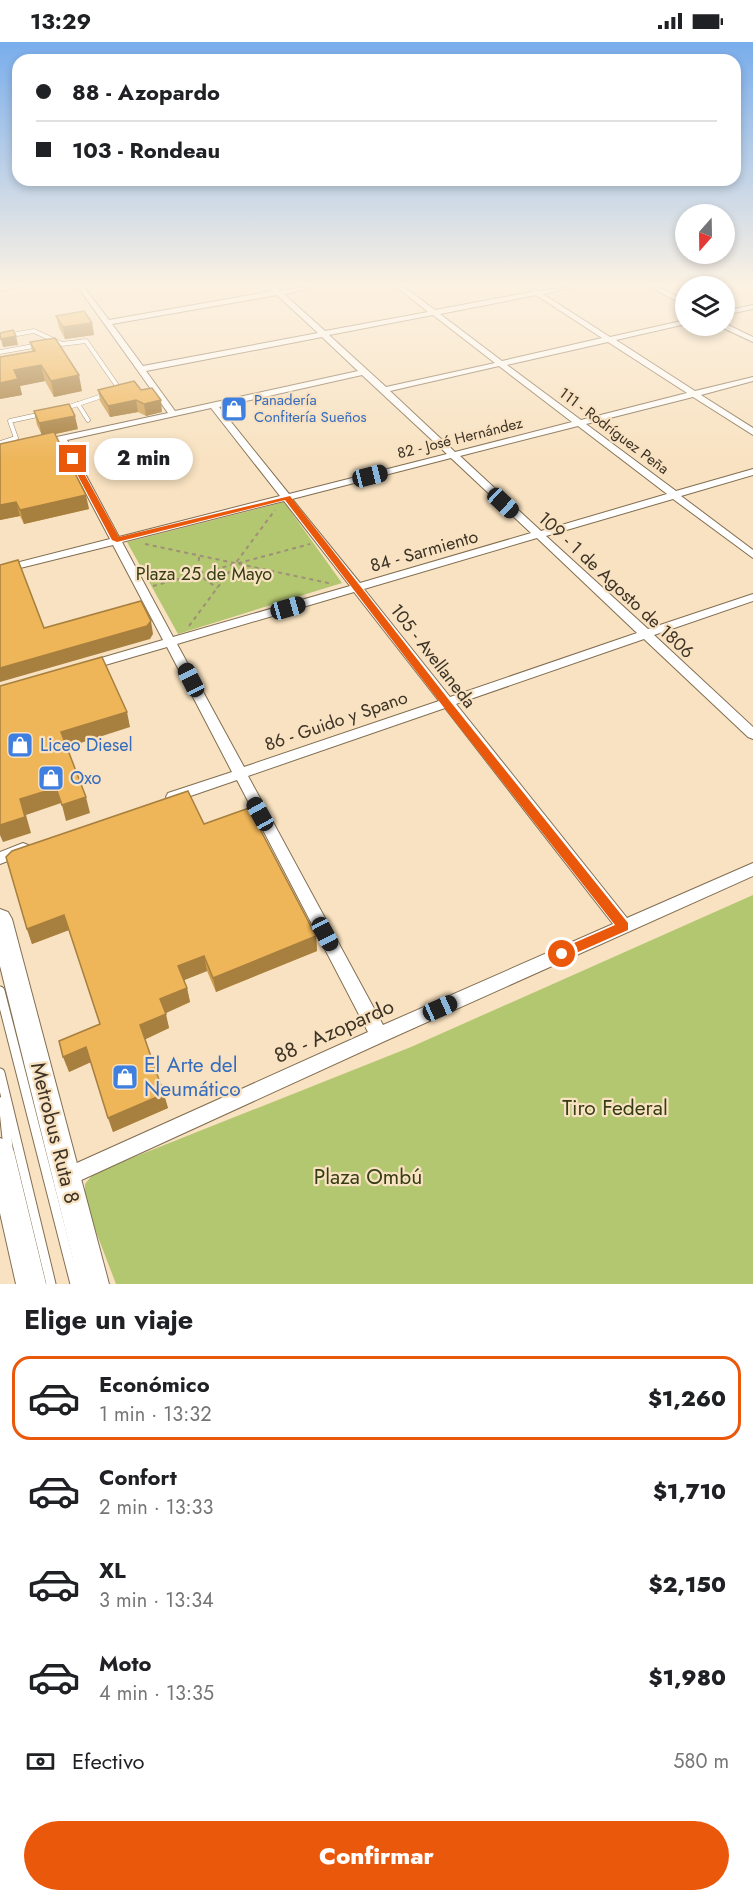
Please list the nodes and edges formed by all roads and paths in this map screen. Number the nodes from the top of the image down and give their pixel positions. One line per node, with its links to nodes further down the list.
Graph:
1 (40, 345): 9 (lane)
2 (89, 345): 16 (lane)
3 (123, 345): 11 (street)
4 (270, 345): 11 (street)
5 (335, 345): 12 (street, 109 - 1 de Agosto de 1806)
6 (477, 345): 10 (street, 111 - Rodríguez Peña)
7 (583, 345): 10 (street)
8 (619, 345): 15 (street)
9 (0, 352)
10 (501, 363): 14 (street); 22 (street, 111 - Rodríguez Peña)
11 (141, 369): 20 (street)
12 (364, 372): 14 (street, 109 - 1 de Agosto de 1806); 17 (street)
13 (753, 379): 15 (street, 82 - José Hernández)
14 (384, 390): 29 (street, 109 - 1 de Agosto de 1806)
15 (694, 394): 22 (street, 82 - José Hernández); 23 (street)
16 (78, 404): 18 (lane); 21 (lane)
17 (214, 406): 20 (street); 32 (street, 105 - Avellaneda)
18 (57, 410)
19 (46, 413): 25 (lane)
20 (173, 414): 24 (street)
21 (88, 420)
22 (581, 423): 29 (street, 82 - José Hernández); 31 (street, 111 - Rodríguez Peña)
23 (753, 432)
24 (62, 439): 26 (street); 34 (street)
25 (0, 443)
26 (41, 443)
27 (21, 447): 28 (street)
28 (0, 452)
29 (453, 455): 32 (street, 82 - José Hernández); 33 (street, 109 - 1 de Agosto de 1806)
30 (753, 472): 31 (street, 84 - Sarmiento)
31 (674, 495): 33 (street, 84 - Sarmiento); 36 (street, 111 - Rodríguez Peña)
32 (286, 498): 34 (street, 82 - José Hernández); 35 (street, 105 - Avellaneda); 38 (path)
33 (537, 535): 43 (street, 84 - Sarmiento); 45 (street, 109 - 1 de Agosto de 1806)
34 (120, 539): 37 (path); 39 (street, 82 - José Hernández); 41 (street)
35 (321, 541): 38 (path); 43 (street, 105 - Avellaneda)
36 (753, 555)
37 (199, 557): 38 (path); 40 (path)
38 (236, 564): 40 (path); 42 (path); 43 (path)
39 (0, 570)
40 (198, 574): 41 (path); 42 (path)
41 (143, 588): 46 (street)
42 (217, 588): 46 (path)
43 (356, 588): 46 (street, 84 - Sarmiento); 48 (street, 105 - Avellaneda)
44 (753, 597): 45 (street, 86 - Guido y Spano)
45 (644, 634): 48 (street, 86 - Guido y Spano); 49 (street, 109 - 1 de Agosto de 1806)
46 (175, 641): 47 (street, 84 - Sarmiento); 50 (street)
47 (80, 668)
48 (445, 703): 50 (street, 86 - Guido y Spano); 56 (street, 105 - Avellaneda)
49 (753, 734)
50 (238, 774): 51 (street, 86 - Guido y Spano); 58 (street)
51 (162, 800)
52 (32, 846): 53 (street)
53 (0, 858)
54 (753, 869): 56 (street, 88 - Azopardo)
55 (0, 919): 61 (main road)
56 (624, 926): 58 (street, 88 - Azopardo)
57 (0, 992): 65 (lane, Metrobus Ruta 8)
58 (379, 1035): 61 (street, 88 - Azopardo)
59 (0, 1074): 62 (lane, Metrobus Ruta 8); 64 (lane, Metrobus Ruta 8)
60 (0, 1152): 62 (main road)
61 (66, 1178): 66 (main road)
62 (18, 1232): 63 (main road)
63 (31, 1284)
64 (51, 1284)
65 (75, 1284)
66 (94, 1284)

